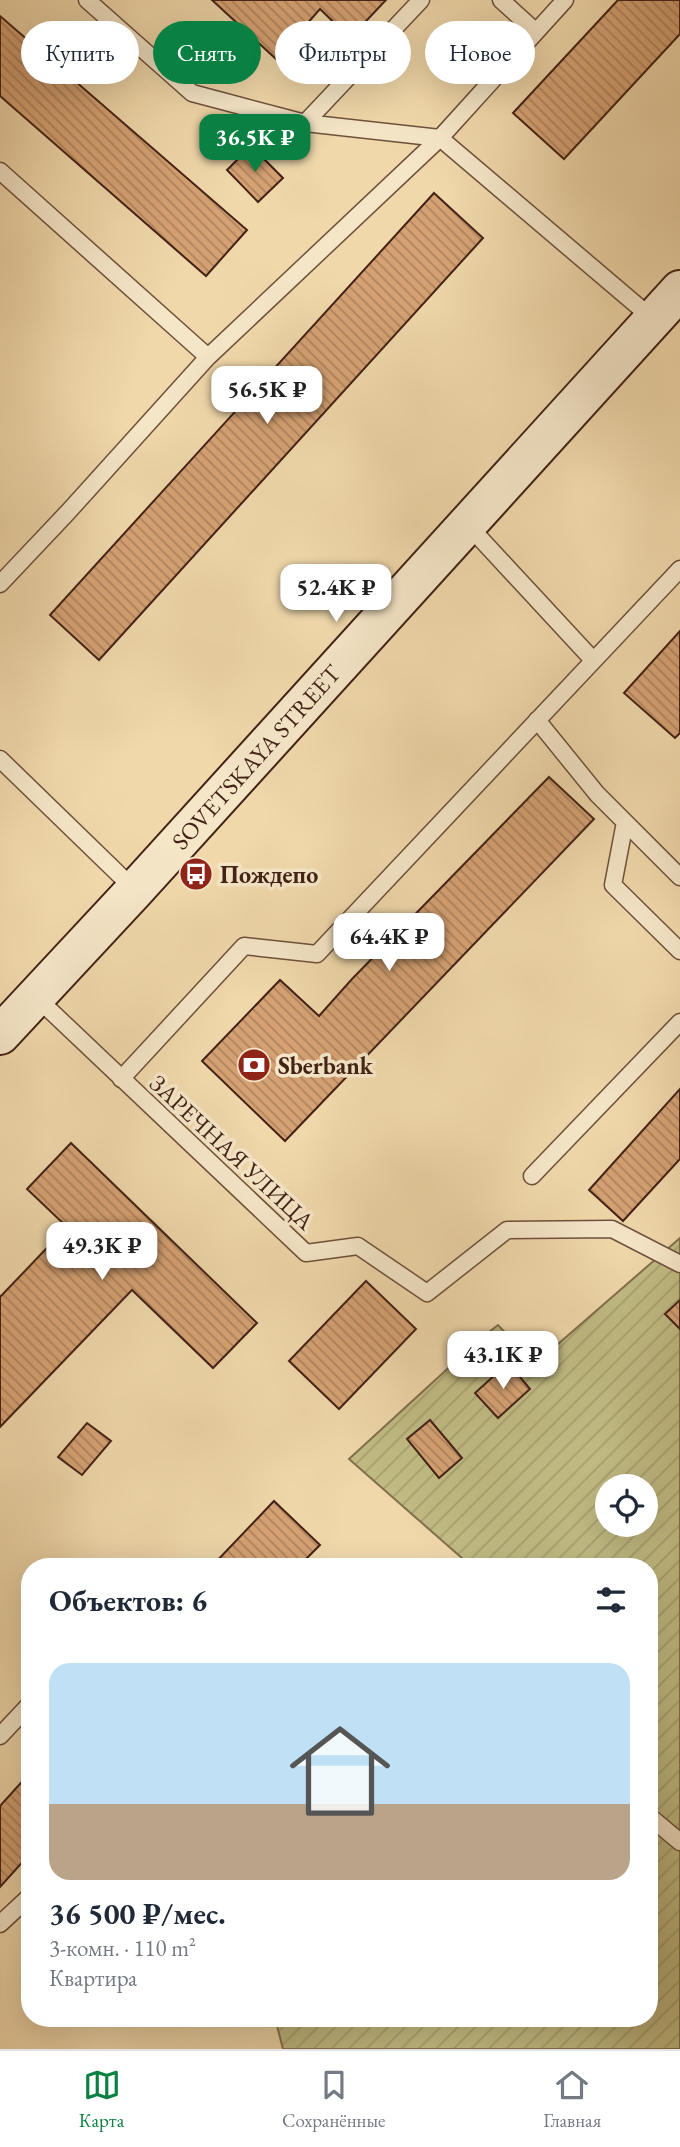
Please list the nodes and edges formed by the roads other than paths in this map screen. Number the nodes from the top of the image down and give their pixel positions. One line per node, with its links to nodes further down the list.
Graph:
1 (86, 0): 6 (lane)
2 (421, 0): 6 (lane)
3 (501, 0): 5 (lane)
4 (565, 0): 5 (lane)
5 (536, 32): 7 (lane)
6 (305, 122): 7 (lane)
7 (440, 138): 10 (lane); 11 (lane)
8 (0, 171): 11 (lane)
9 (680, 290): 10 (main road, SOVETSKAYA STREET)
10 (653, 319): 12 (main road, SOVETSKAYA STREET)
11 (208, 357): 14 (lane)
12 (467, 524): 15 (lane); 20 (main road, SOVETSKAYA STREET)
13 (680, 569): 15 (lane)
14 (1, 582)
15 (593, 660): 16 (lane)
16 (537, 720): 18 (lane); 25 (lane)
17 (0, 759): 20 (lane)
18 (625, 822): 19 (lane); 21 (lane)
19 (680, 877)
20 (135, 890): 22 (main road, SOVETSKAYA STREET)
21 (680, 951)
22 (36, 998): 24 (main road, SOVETSKAYA STREET); 25 (lane, ЗАРЕЧНАЯ УЛИЦА)
23 (680, 1022): 26 (lane)
24 (0, 1035)
25 (121, 1079): 27 (lane, ЗАРЕЧНАЯ УЛИЦА)
26 (532, 1176)
27 (680, 1264)
28 (21, 1714): 29 (lane)
29 (0, 1736)
30 (658, 1824): 31 (lane)
31 (680, 1842)
32 (21, 1904): 33 (lane)
33 (0, 1924)

